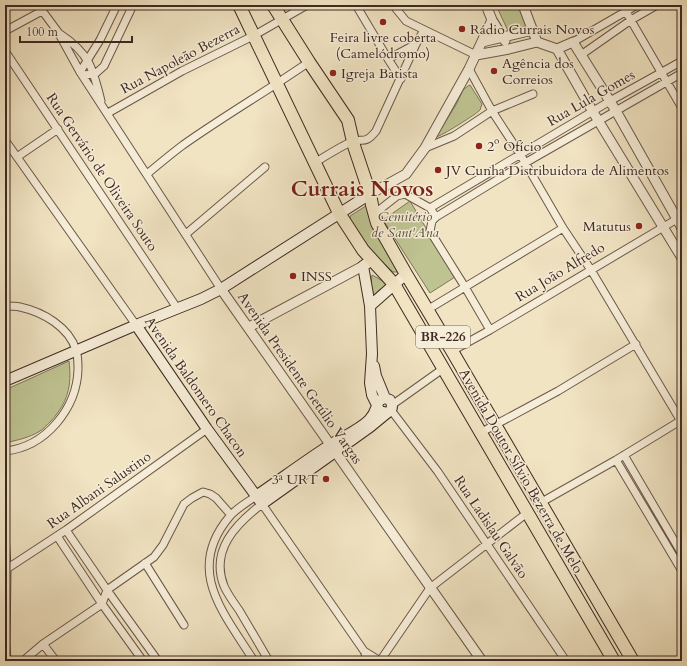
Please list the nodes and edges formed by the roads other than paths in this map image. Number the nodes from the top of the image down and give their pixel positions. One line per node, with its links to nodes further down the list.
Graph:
1 (117, 5): 33 (street)
2 (133, 5): 41 (street)
3 (239, 5): 21 (highway, Avenida Doutor Sílvio Bezerra de Melo / BR-226)
4 (273, 5): 14 (highway, Avenida Doutor Sílvio Bezerra de Melo / BR-226)
5 (307, 5): 14 (street, Rua Napoleão Bezerra)
6 (356, 5): 32 (street)
7 (393, 5): 17 (street)
8 (486, 5): 15 (street)
9 (523, 5): 18 (street)
10 (637, 5): 13 (street)
11 (657, 5): 16 (street)
12 (40, 8): 19 (street); 20 (street, Avenida Presidente Getúlio Vargas)
13 (624, 8): 16 (street); 25 (street)
14 (282, 19): 21 (street, Rua Napoleão Bezerra); 35 (highway, Avenida Doutor Sílvio Bezerra de Melo / BR-226)
15 (492, 20): 22 (street); 23 (street)
16 (631, 20): 30 (street); 38 (street)
17 (424, 30): 26 (street); 31 (street)
18 (533, 30): 22 (street); 24 (street)
19 (5, 31)
20 (58, 32): 33 (street, Avenida Presidente Getúlio Vargas); 40 (street, Avenida Presidente Getúlio Vargas)
21 (253, 36): 44 (highway, Avenida Doutor Sílvio Bezerra de Melo / BR-226); 52 (street, Rua Napoleão Bezerra)
22 (503, 37): 23 (street); 27 (street)
23 (482, 42): 31 (street)
24 (537, 42): 27 (street); 28 (street)
25 (573, 42): 28 (street); 30 (street)
26 (416, 44): 32 (street); 42 (street)
27 (509, 49): 31 (street)
28 (557, 49): 36 (street)
29 (5, 51): 54 (street, Rua Gervário de Oliveira Souto)
30 (581, 54): 36 (street); 46 (street)
31 (476, 55): 37 (street)
32 (388, 59): 42 (street)
33 (88, 60): 40 (street); 41 (street, Avenida Presidente Getúlio Vargas)
34 (682, 61): 38 (street, Rua Lula Gomes)
35 (309, 62): 44 (street); 56 (highway, Avenida Doutor Sílvio Bezerra de Melo / BR-226)
36 (566, 66): 51 (street)
37 (469, 69): 50 (street); 57 (street)
38 (662, 73): 43 (street); 46 (street, Rua Lula Gomes)
39 (682, 73): 43 (street, Rua Lula Gomes)
40 (81, 74): 41 (street); 47 (street, Avenida Presidente Getúlio Vargas)
41 (95, 74): 47 (street, Avenida Presidente Getúlio Vargas)
42 (401, 79): 56 (street)
43 (667, 82): 48 (street); 49 (street, Rua Lula Gomes)
44 (277, 84): 60 (highway, Avenida Doutor Sílvio Bezerra de Melo / BR-226); 63 (street)
45 (533, 94): 50 (street)
46 (610, 101): 49 (street); 51 (street, Rua Lula Gomes)
47 (102, 106): 52 (street, Avenida Presidente Getúlio Vargas)
48 (682, 108)
49 (616, 110): 53 (street, Rua Lula Gomes); 71 (street)
50 (492, 111): 57 (street); 58 (street)
51 (593, 112): 53 (street); 58 (street, Rua Lula Gomes)
52 (108, 113): 63 (street, Avenida Presidente Getúlio Vargas)
53 (599, 121): 61 (street, Rua Lula Gomes); 72 (street)
54 (58, 129): 59 (street); 85 (street, Rua Gervário de Oliveira Souto)
55 (5, 140): 59 (street, Avenida Baldomero Chacon)
56 (352, 141): 60 (street); 66 (highway, Avenida Doutor Sílvio Bezerra de Melo / BR-226)
57 (425, 148): 66 (street)
58 (520, 154): 61 (street); 64 (street, Rua Lula Gomes)
59 (17, 157): 87 (street, Avenida Baldomero Chacon)
60 (314, 163): 68 (highway, Avenida Doutor Sílvio Bezerra de Melo / BR-226)
61 (525, 163): 65 (street, Rua Lula Gomes); 73 (street)
62 (266, 167): 75 (street)
63 (147, 174): 75 (street, Avenida Presidente Getúlio Vargas)
64 (483, 176): 65 (street); 67 (street, Rua Lula Gomes)
65 (489, 185): 70 (street, Rua Lula Gomes)
66 (370, 194): 68 (main road); 69 (highway, Avenida Doutor Sílvio Bezerra de Melo / BR-226)
67 (430, 208): 69 (street); 70 (street)
68 (339, 213): 77 (highway, Avenida Doutor Sílvio Bezerra de Melo / BR-226); 82 (main road)
69 (374, 214): 79 (highway, Avenida Doutor Sílvio Bezerra de Melo / BR-226)
70 (436, 217): 81 (street)
71 (679, 218): 72 (street, Rua João Alfredo); 74 (street)
72 (664, 227): 76 (street); 78 (street, Rua João Alfredo)
73 (563, 228): 78 (street); 81 (street)
74 (682, 228)
75 (186, 234): 82 (street, Avenida Presidente Getúlio Vargas)
76 (682, 258)
77 (368, 263): 80 (highway, Avenida Doutor Sílvio Bezerra de Melo / BR-226); 84 (main road); 88 (street)
78 (591, 270): 89 (street, Rua João Alfredo); 90 (street)
79 (406, 274): 80 (main road); 86 (highway, Avenida Doutor Sílvio Bezerra de Melo / BR-226)
80 (394, 284): 84 (main road); 93 (highway, Avenida Doutor Sílvio Bezerra de Melo / BR-226)
81 (465, 287): 86 (street); 89 (street)
82 (221, 289): 85 (main road); 88 (street, Avenida Presidente Getúlio Vargas)
83 (5, 306): 91 (street)
84 (370, 306): 95 (main road)
85 (177, 308): 87 (main road)
86 (427, 310): 92 (highway, Avenida Doutor Sílvio Bezerra de Melo / BR-226)
87 (136, 325): 91 (main road); 98 (main road, Avenida Baldomero Chacon)
88 (249, 327): 100 (street, Avenida Presidente Getúlio Vargas)
89 (490, 330): 92 (street, Rua João Alfredo)
90 (636, 344): 96 (street); 97 (street)
91 (76, 351): 94 (main road); 101 (street)
92 (452, 351): 97 (highway, Avenida Doutor Sílvio Bezerra de Melo / BR-226)
93 (444, 368): 95 (street); 99 (highway, Avenida Doutor Sílvio Bezerra de Melo / BR-226)
94 (5, 381)
95 (385, 407): 100 (main road); 111 (street, Rua Ladislau Galvão)
96 (681, 422): 102 (street)
97 (494, 425): 99 (street); 105 (highway, Avenida Doutor Sílvio Bezerra de Melo / BR-226)
98 (207, 429): 104 (main road, Avenida Baldomero Chacon); 108 (street, Rua Albani Salustino)
99 (480, 433): 106 (highway, Avenida Doutor Sílvio Bezerra de Melo / BR-226)
100 (332, 448): 104 (main road); 116 (street, Avenida Presidente Getúlio Vargas)
101 (5, 451)
102 (624, 455): 103 (street); 112 (street)
103 (616, 460): 105 (street); 115 (street)
104 (259, 500): 107 (street); 121 (street, Avenida Baldomero Chacon); 128 (street)
105 (540, 503): 134 (highway, Avenida Doutor Sílvio Bezerra de Melo / BR-226)
106 (527, 513): 111 (street); 133 (highway, Avenida Doutor Sílvio Bezerra de Melo / BR-226)
107 (230, 516): 113 (street); 127 (street)
108 (66, 530): 110 (street, Rua Albani Salustino); 117 (street)
109 (5, 534): 114 (street)
110 (57, 536): 114 (street, Rua Albani Salustino); 118 (street)
111 (486, 544): 116 (street); 132 (street, Rua Ladislau Galvão)
112 (682, 554)
113 (145, 563): 117 (street); 119 (street)
114 (6, 570): 122 (street)
115 (682, 571)
116 (430, 588): 130 (street); 131 (street, Avenida Presidente Getúlio Vargas)
117 (107, 590): 118 (street); 126 (street)
118 (103, 601): 120 (street); 125 (street)
119 (184, 626)
120 (43, 644): 123 (street); 124 (street)
121 (364, 651): 129 (street, Avenida Baldomero Chacon); 130 (street, Avenida Baldomero Chacon)
122 (8, 661)
123 (23, 661)
124 (56, 661)
125 (143, 661)
126 (158, 661)
127 (254, 661)
128 (269, 661)
129 (368, 661)
130 (380, 661)
131 (482, 661)
132 (566, 661)
133 (614, 661)
134 (633, 661)

